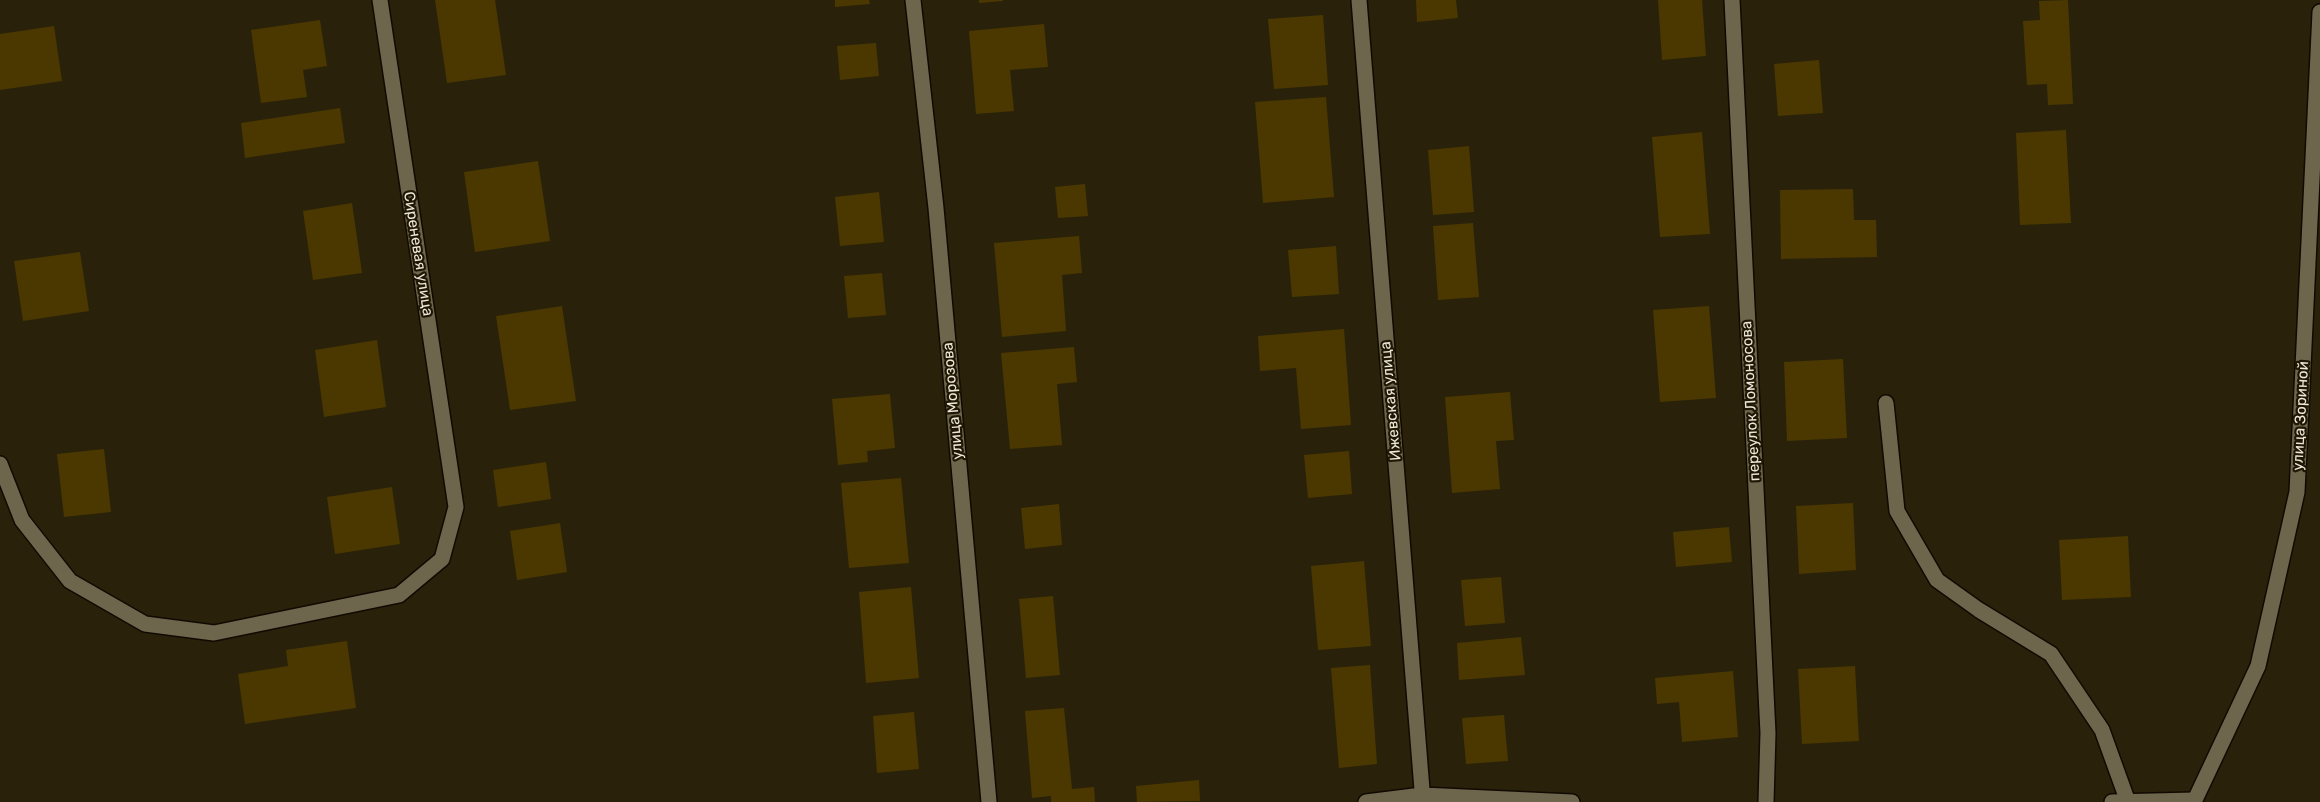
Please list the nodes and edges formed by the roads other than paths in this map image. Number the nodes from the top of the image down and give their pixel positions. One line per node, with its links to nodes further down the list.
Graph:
1 (380, 0): 8 (street, Сиреневая улица)
2 (913, 0): 11 (street, улица Морозова)
3 (1359, 0): 9 (street, Ижевская улица)
4 (1732, 0): 14 (street, переулок Ломоносова)
5 (2320, 12): 6 (street, улица Зориной)
6 (2318, 106): 10 (street, улица Зориной)
7 (1886, 403): 16 (street)
8 (0, 464)
9 (1421, 800): 12 (street); 13 (street)
10 (2194, 801): 16 (street)
11 (989, 802)
12 (1366, 802)
13 (1572, 802)
14 (1766, 802)
15 (2112, 802): 16 (street)
16 (2128, 802)

